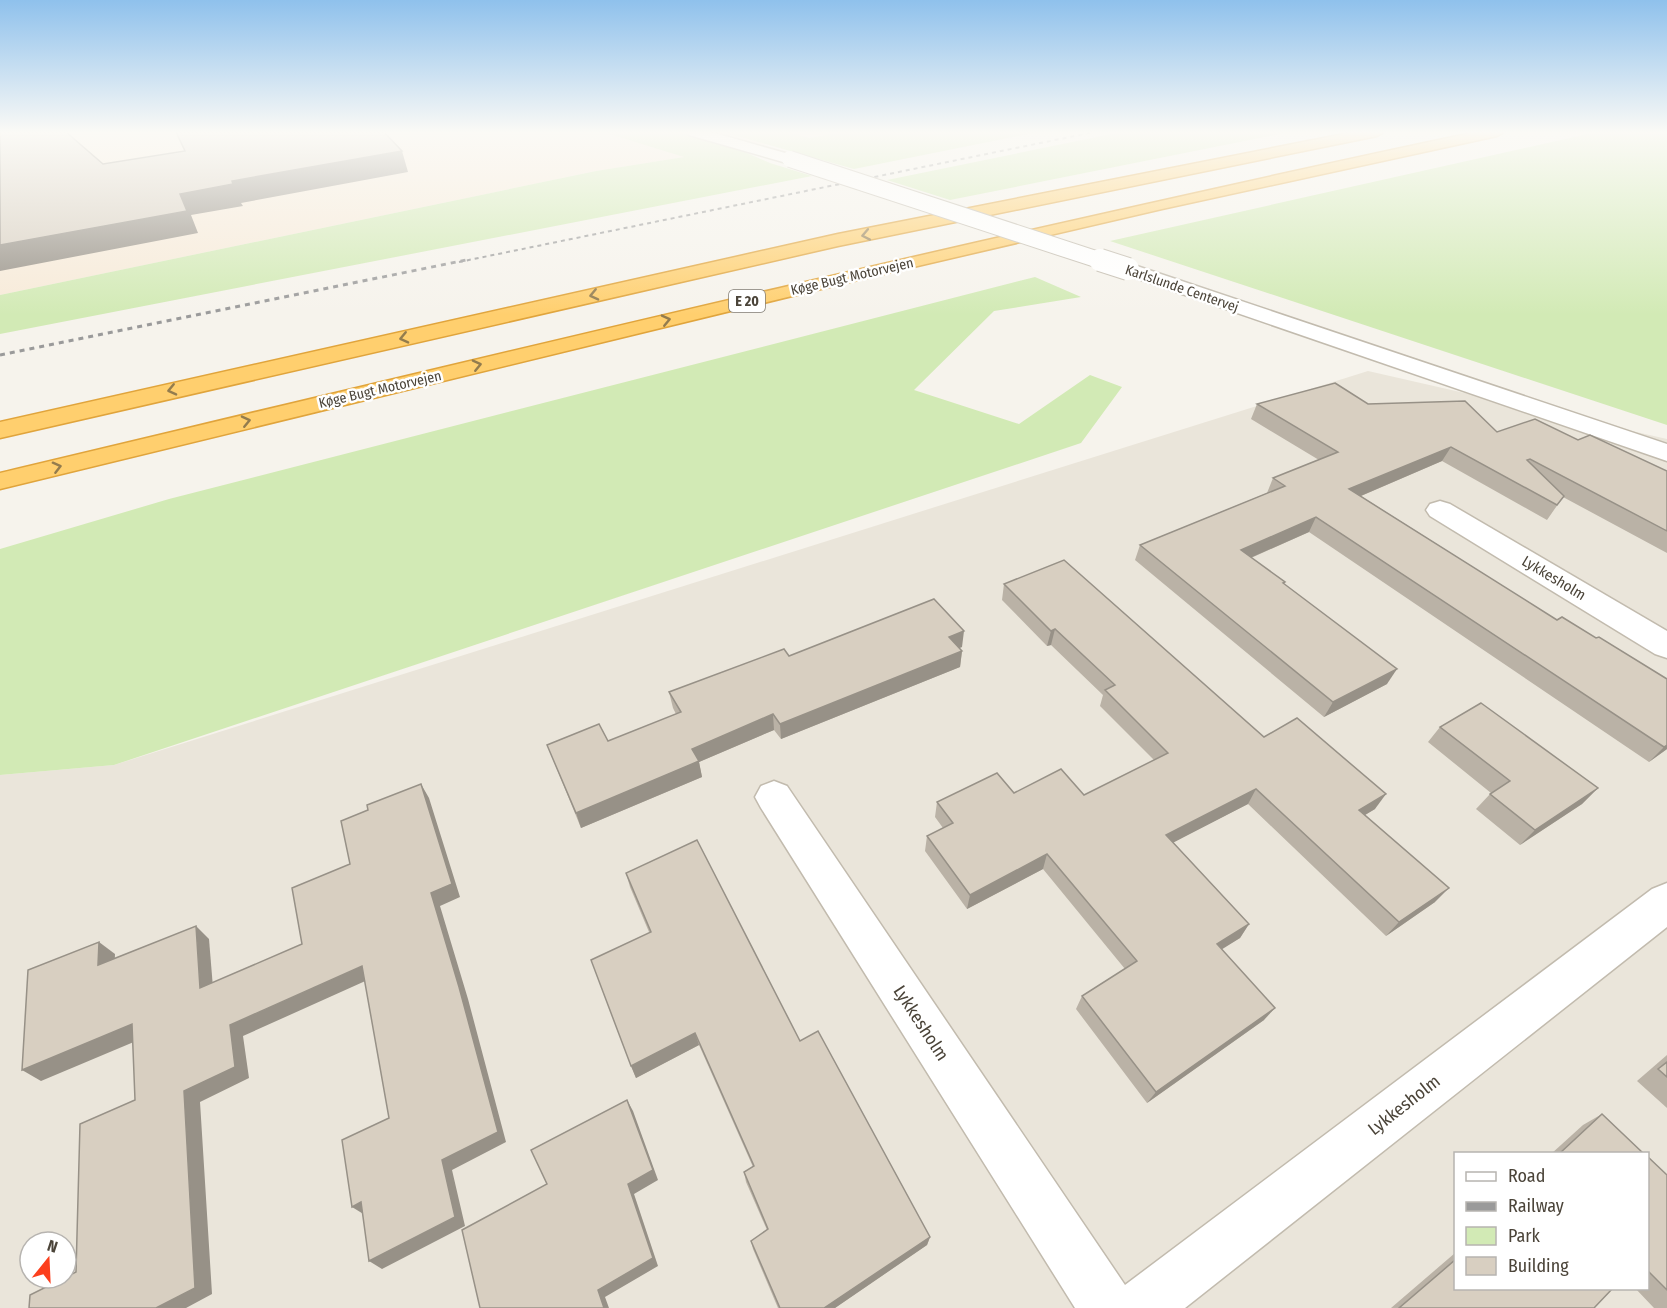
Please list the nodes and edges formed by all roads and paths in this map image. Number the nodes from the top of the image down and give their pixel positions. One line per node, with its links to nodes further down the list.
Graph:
1 (895, 193): 5 (street, Karlslunde Centervej, bridge)
2 (1072, 193): 4 (highway, one-way to 4)
3 (1213, 193): 6 (highway, Køge Bugt Motorvejen / E 20, one-way to 3)
4 (0, 430)
5 (1667, 453)
6 (0, 481)
7 (1440, 510): 8 (street, Lykkesholm)
8 (1667, 646)
9 (774, 797): 11 (street, Lykkesholm)
10 (1667, 902): 12 (street, Lykkesholm)
11 (1107, 1308)
12 (1140, 1308)

